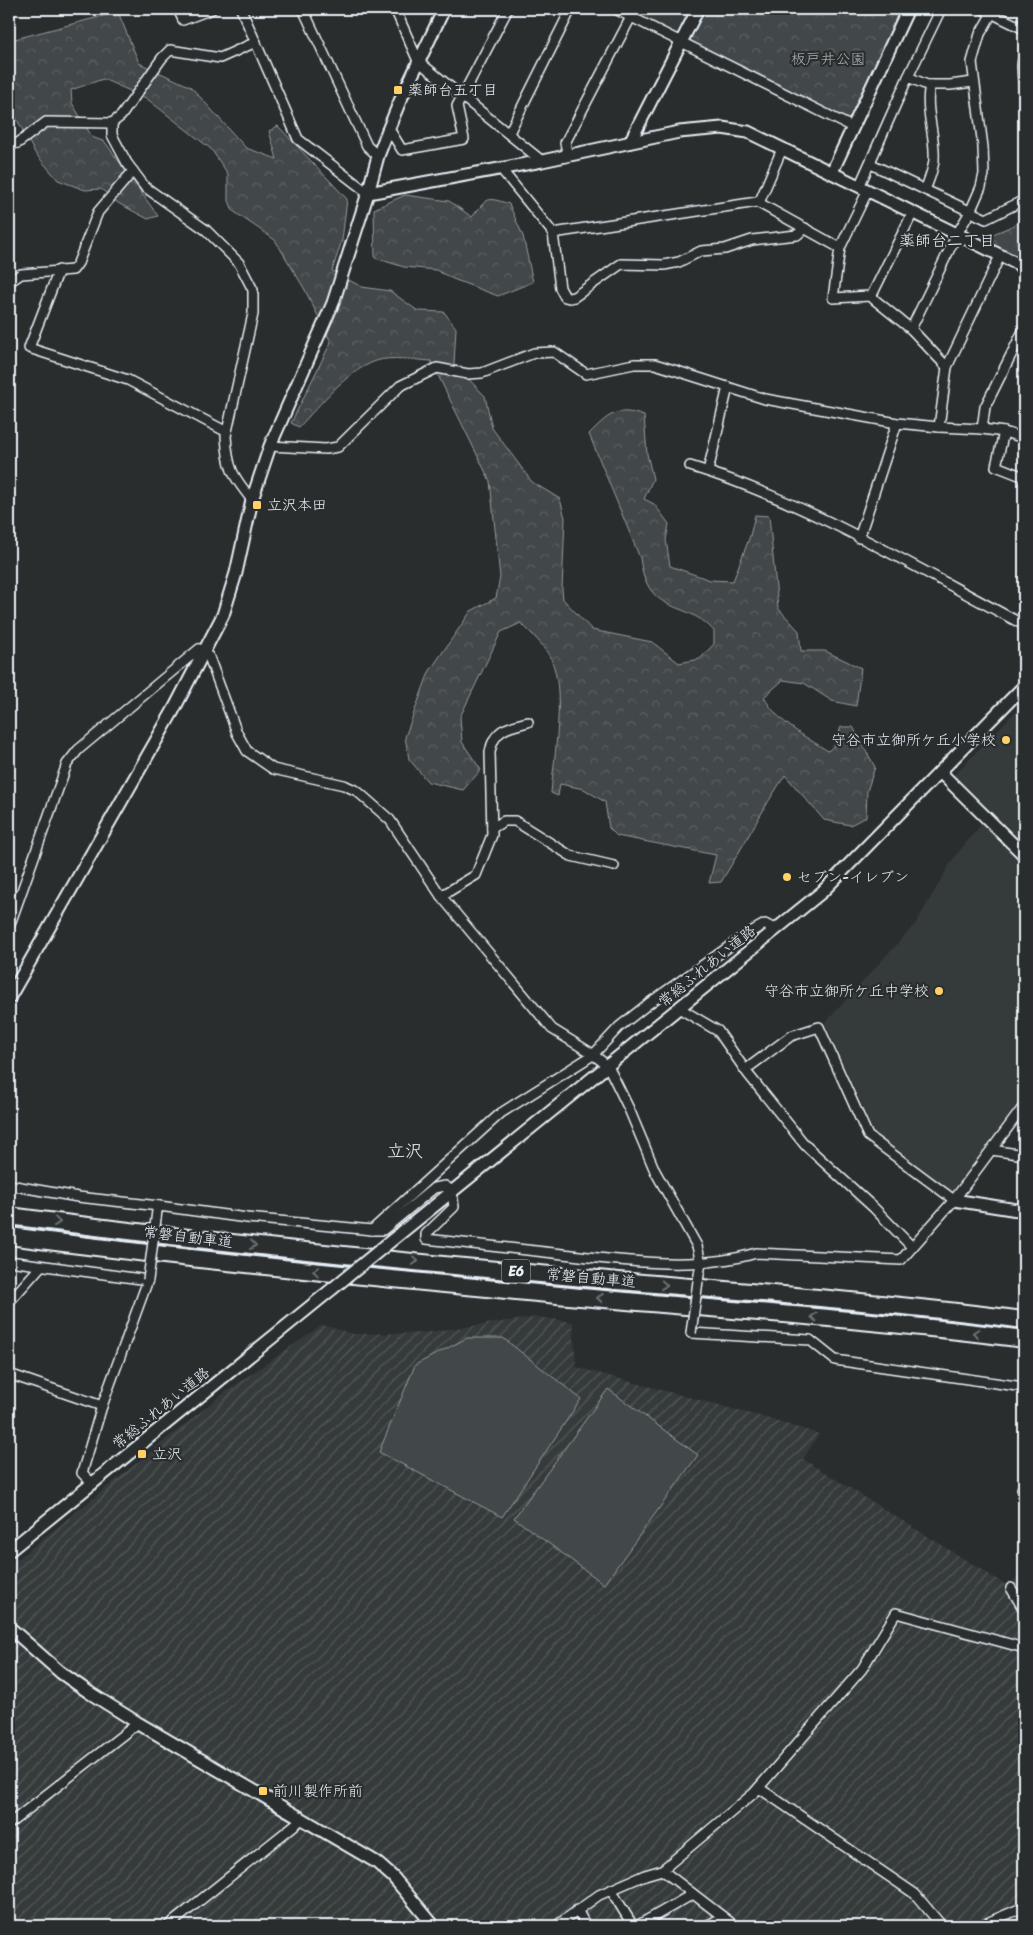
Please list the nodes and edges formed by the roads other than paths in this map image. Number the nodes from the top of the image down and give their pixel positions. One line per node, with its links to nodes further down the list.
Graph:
1 (178, 9): 2 (street)
2 (212, 9)
3 (241, 9): 18 (street)
4 (303, 9): 33 (street)
5 (395, 9): 20 (street)
6 (444, 9): 20 (street)
7 (508, 9): 25 (street)
8 (571, 9): 29 (street)
9 (615, 9): 15 (street)
10 (698, 9): 17 (street)
11 (908, 9): 27 (street)
12 (941, 9): 21 (street)
13 (984, 9): 14 (street)
14 (992, 13): 16 (street); 22 (street)
15 (631, 16): 17 (street); 34 (street)
16 (1024, 29)
17 (681, 41): 27 (street); 30 (street)
18 (256, 42): 26 (street); 42 (street)
19 (1024, 51): 24 (street)
20 (418, 61): 25 (street); 28 (street)
21 (908, 77): 23 (street); 36 (street)
22 (973, 82): 23 (street); 46 (street)
23 (930, 85): 41 (street)
24 (1024, 95)
25 (462, 98): 28 (street); 29 (street)
26 (112, 123): 31 (street); 38 (street)
27 (852, 127): 39 (street)
28 (388, 130): 33 (street)
29 (509, 133): 35 (street)
30 (630, 142): 32 (street); 34 (street)
31 (9, 145)
32 (782, 148): 39 (street); 44 (street)
33 (378, 156): 42 (street)
34 (568, 156): 35 (street)
35 (542, 161): 37 (street)
36 (870, 164): 40 (street); 41 (street)
37 (501, 169): 42 (street); 48 (street)
38 (133, 171): 52 (street); 63 (street)
39 (832, 172): 40 (street)
40 (864, 188): 45 (street); 50 (street)
41 (925, 190): 46 (street)
42 (368, 194): 66 (street)
43 (1024, 200): 46 (street)
44 (759, 203): 47 (street); 48 (street)
45 (913, 212): 49 (street); 55 (street)
46 (970, 212): 49 (street)
47 (805, 228): 48 (street); 50 (street)
48 (552, 234)
49 (957, 234): 51 (street); 56 (street)
50 (840, 248): 55 (street)
51 (1000, 256): 53 (street); 58 (street)
52 (58, 270): 54 (street); 63 (street)
53 (1024, 270)
54 (9, 282)
55 (872, 297): 56 (street)
56 (911, 329): 58 (street)
57 (1024, 329): 62 (street)
58 (947, 367): 61 (street)
59 (728, 387): 60 (street); 66 (street); 68 (street)
60 (897, 423): 61 (street); 71 (street)
61 (939, 428): 62 (street)
62 (982, 429): 64 (street)
63 (227, 432): 70 (street)
64 (1004, 432): 65 (street); 69 (street)
65 (1024, 438)
66 (270, 446): 70 (street)
67 (690, 466): 68 (street)
68 (708, 471): 71 (street)
69 (1024, 477)
70 (252, 500): 73 (street)
71 (859, 538): 72 (street)
72 (1024, 626)
73 (204, 652): 80 (street); 81 (street); 83 (street)
74 (1024, 686): 76 (street, 常総ふれあい道路)
75 (528, 722): 77 (street)
76 (940, 772): 78 (street); 82 (street, 常総ふれあい道路)
77 (492, 828): 79 (street); 80 (street)
78 (1024, 855)
79 (614, 866)
80 (441, 896): 85 (street)
81 (9, 927)
82 (776, 930): 84 (street, 常総ふれあい道路); 85 (street)
83 (9, 998)
84 (679, 1008): 86 (street, 常総ふれあい道路); 87 (street)
85 (593, 1055): 86 (street); 97 (street)
86 (608, 1066): 92 (street, 常総ふれあい道路); 101 (street)
87 (745, 1070): 93 (street); 99 (street)
88 (1024, 1106): 89 (street)
89 (992, 1150): 90 (street); 93 (street)
90 (1024, 1155)
91 (9, 1185): 94 (street)
92 (452, 1191): 97 (street); 101 (street); 110 (street, 常総ふれあい道路, bridge)
93 (954, 1200): 95 (street); 99 (street)
94 (158, 1208): 97 (street); 103 (street, bridge)
95 (1024, 1212)
96 (9, 1216): 105 (highway, 常磐自動車道 / E6, one-way to 105)
97 (372, 1230)
98 (9, 1236): 106 (highway, 常磐自動車道 / E6, one-way to 98)
99 (912, 1247): 101 (street)
100 (9, 1261): 102 (street)
101 (701, 1262): 108 (street, bridge)
102 (41, 1266): 103 (street); 104 (street)
103 (148, 1280): 109 (street)
104 (9, 1302)
105 (1024, 1320)
106 (1024, 1339)
107 (9, 1374): 109 (street)
108 (1024, 1387)
109 (102, 1406): 110 (street)
110 (92, 1483): 111 (street, 常総ふれあい道路)
111 (9, 1551)
112 (1011, 1588): 113 (street)
113 (1024, 1610)
114 (9, 1627): 116 (street)
115 (1024, 1648): 117 (street)
116 (138, 1724): 118 (street); 119 (street)
117 (759, 1788): 120 (street); 134 (street)
118 (302, 1819): 126 (street); 127 (street)
119 (9, 1824)
120 (662, 1870): 121 (street); 122 (street)
121 (611, 1890): 124 (street); 130 (street)
122 (693, 1894): 125 (street); 131 (street)
123 (1024, 1907): 135 (street)
124 (577, 1910): 128 (street); 129 (street)
125 (723, 1917): 132 (street); 133 (street)
126 (168, 1926)
127 (434, 1926)
128 (556, 1926)
129 (586, 1926)
130 (633, 1926)
131 (637, 1926)
132 (707, 1926)
133 (735, 1926)
134 (942, 1926)
135 (980, 1926)

